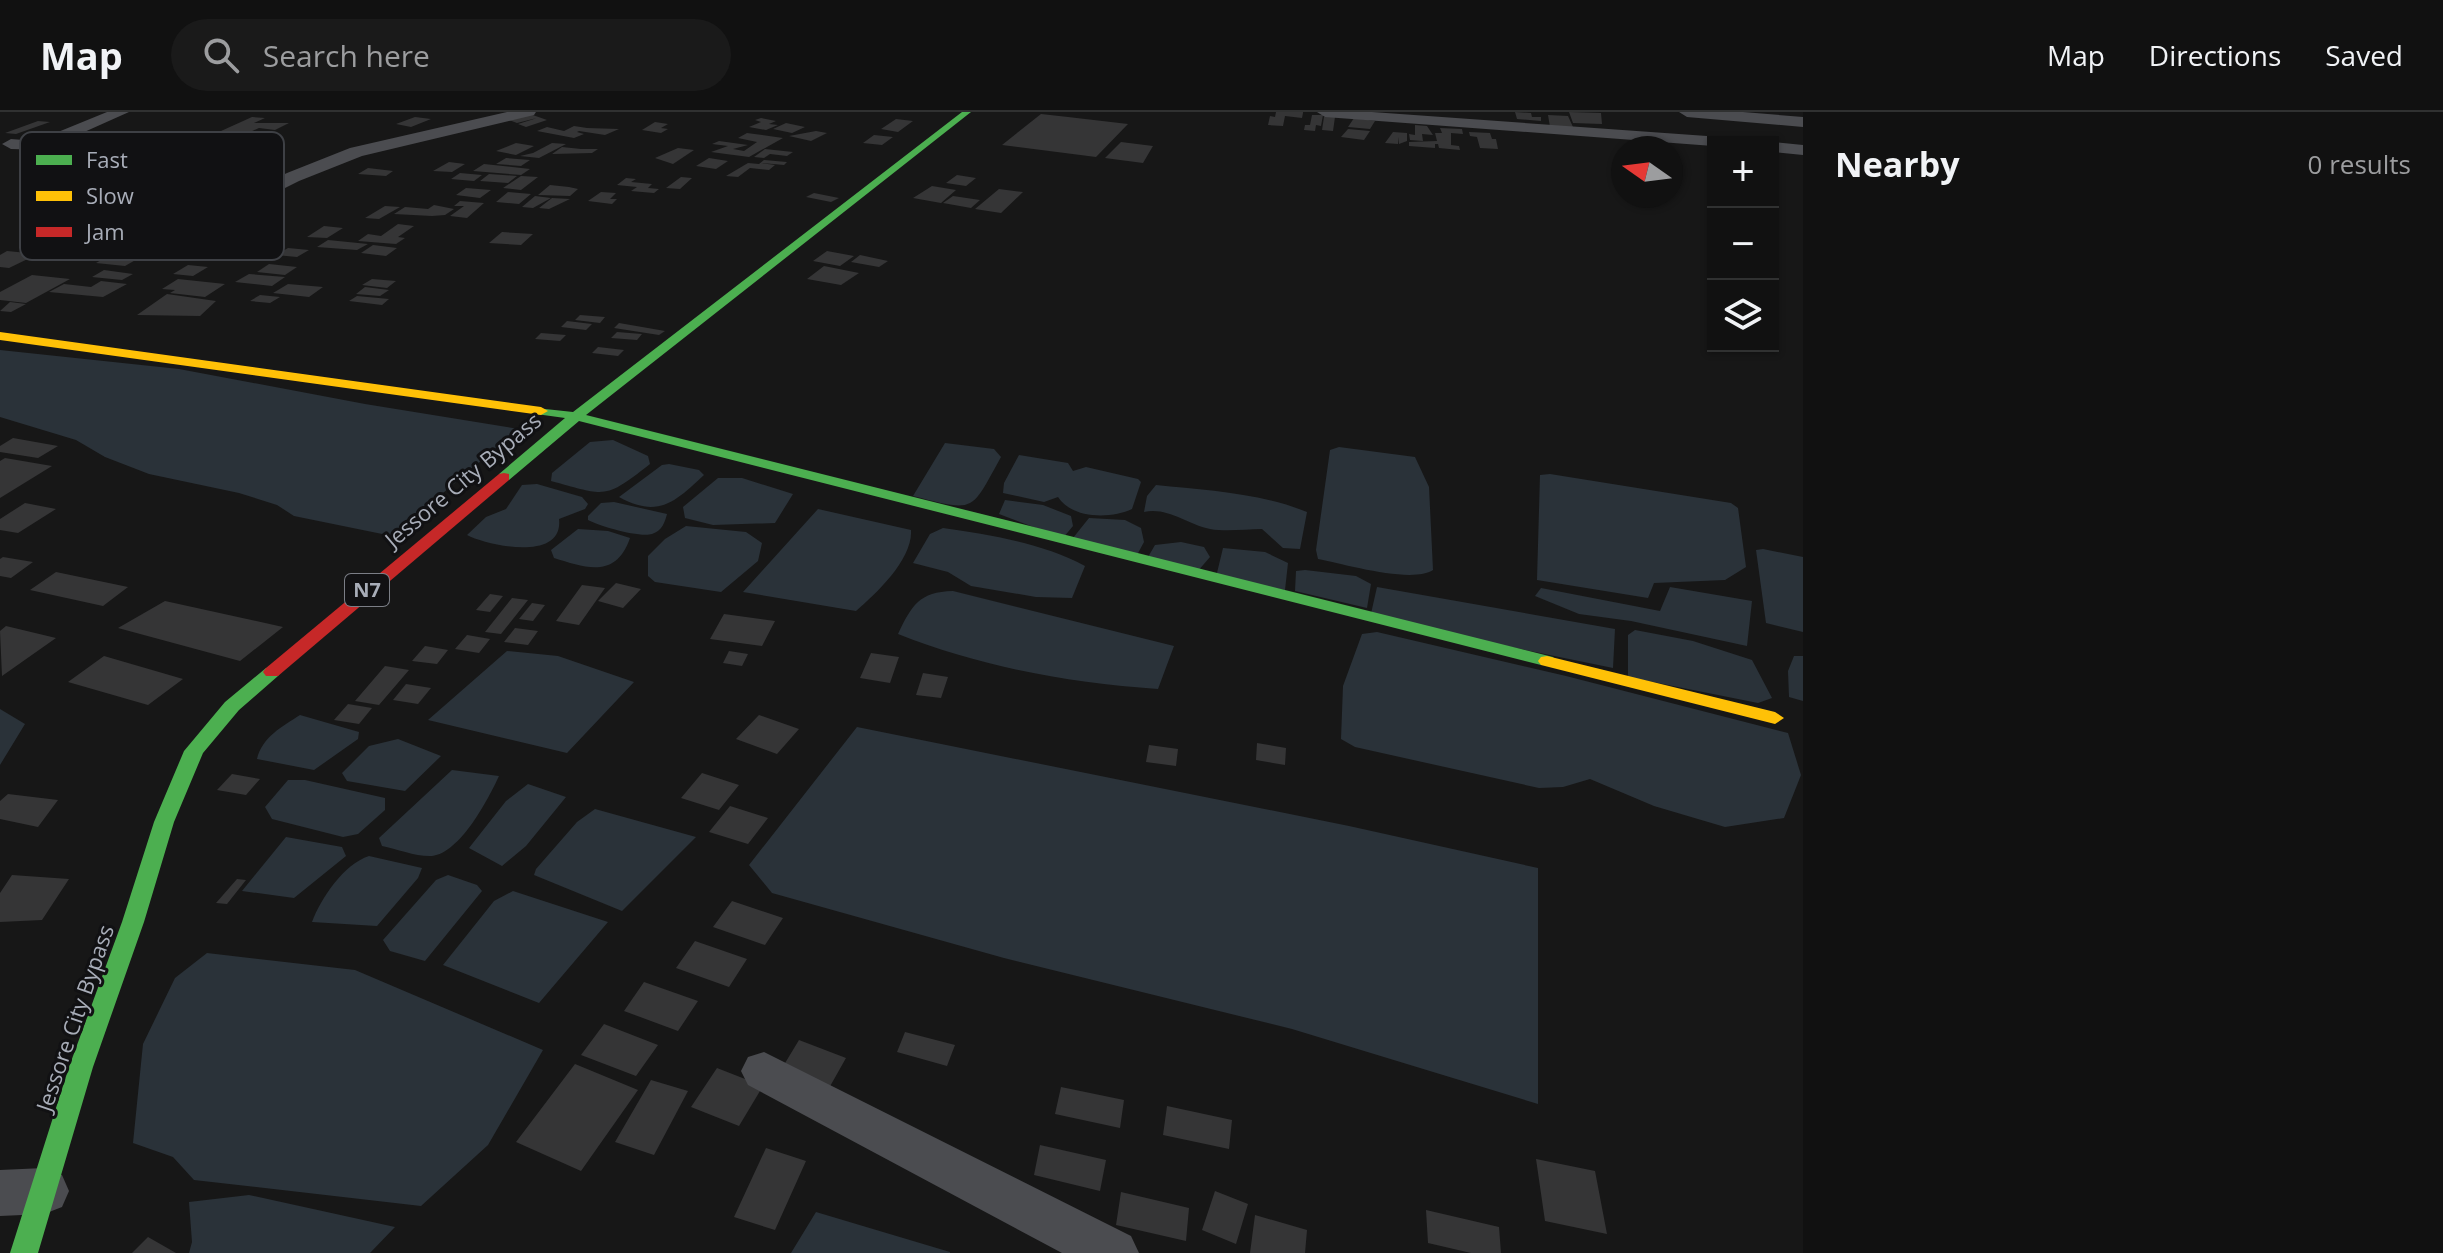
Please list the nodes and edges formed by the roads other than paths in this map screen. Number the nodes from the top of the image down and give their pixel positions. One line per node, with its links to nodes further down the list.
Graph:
1 (121, 112): 7 (street)
2 (528, 112): 11 (street)
3 (967, 112): 13 (main road, Jessore City Bypass / N7)
4 (1325, 112): 8 (street)
5 (1687, 112): 6 (street)
6 (1803, 122)
7 (72, 132)
8 (1707, 141)
9 (1779, 148): 10 (street)
10 (1803, 150)
11 (284, 181)
12 (0, 336): 13 (main road)
13 (576, 416): 14 (main road); 16 (main road, Jessore City Bypass / N7)
14 (1775, 718)
15 (764, 1071): 18 (street)
16 (22, 1192): 17 (main road, Jessore City Bypass / N7)
17 (24, 1253)
18 (1113, 1253)

